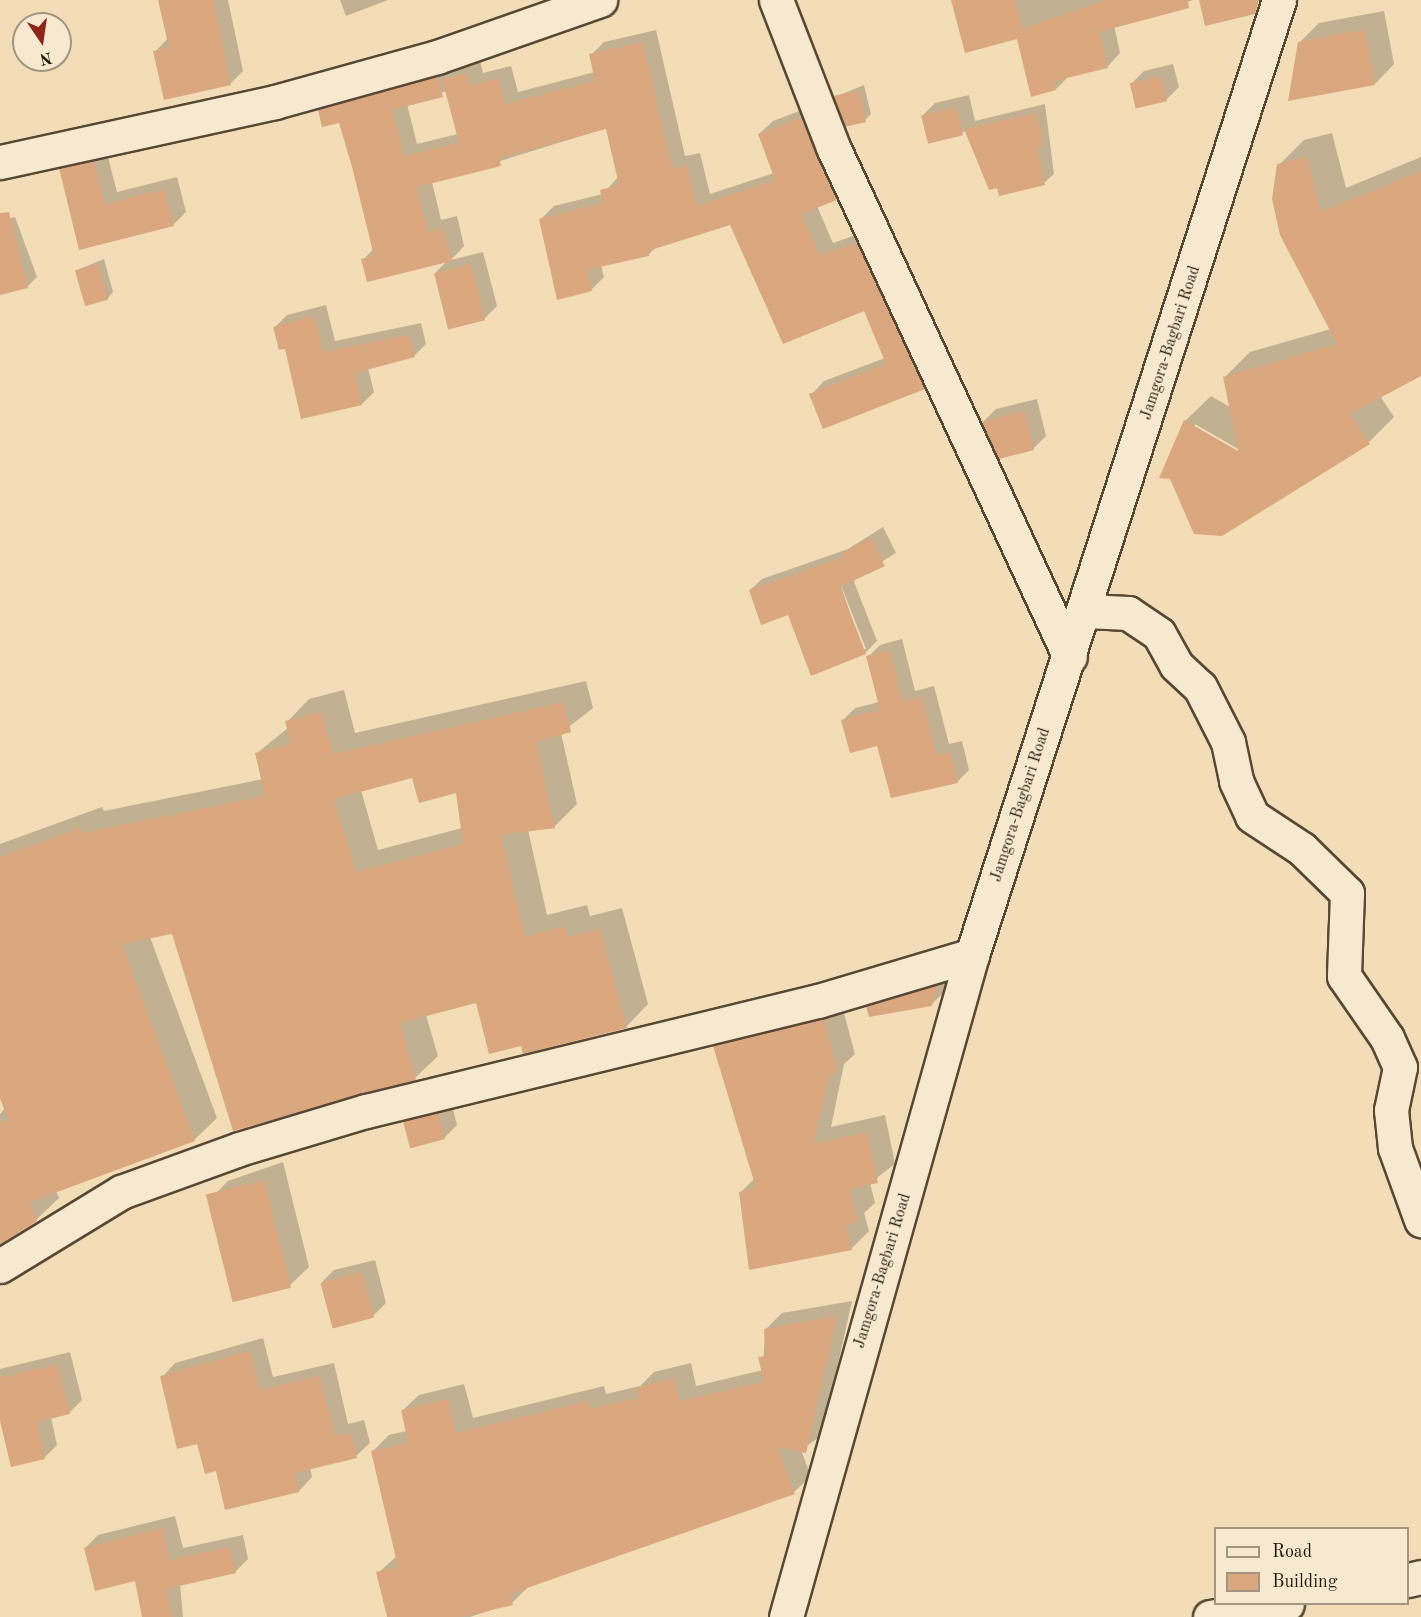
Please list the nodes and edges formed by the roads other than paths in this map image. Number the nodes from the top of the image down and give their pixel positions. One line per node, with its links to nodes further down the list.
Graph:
1 (600, 0): 4 (street)
2 (776, 0): 6 (street)
3 (1279, 0): 5 (street, Jamgora-Bagbari Road)
4 (0, 162)
5 (1086, 612): 6 (street, Jamgora-Bagbari Road); 8 (street)
6 (1070, 657): 7 (street, Jamgora-Bagbari Road)
7 (972, 955): 9 (street); 11 (street, Jamgora-Bagbari Road)
8 (1421, 1220)
9 (0, 1266)
10 (1281, 1605): 12 (street)
11 (786, 1617)
12 (1210, 1617)

